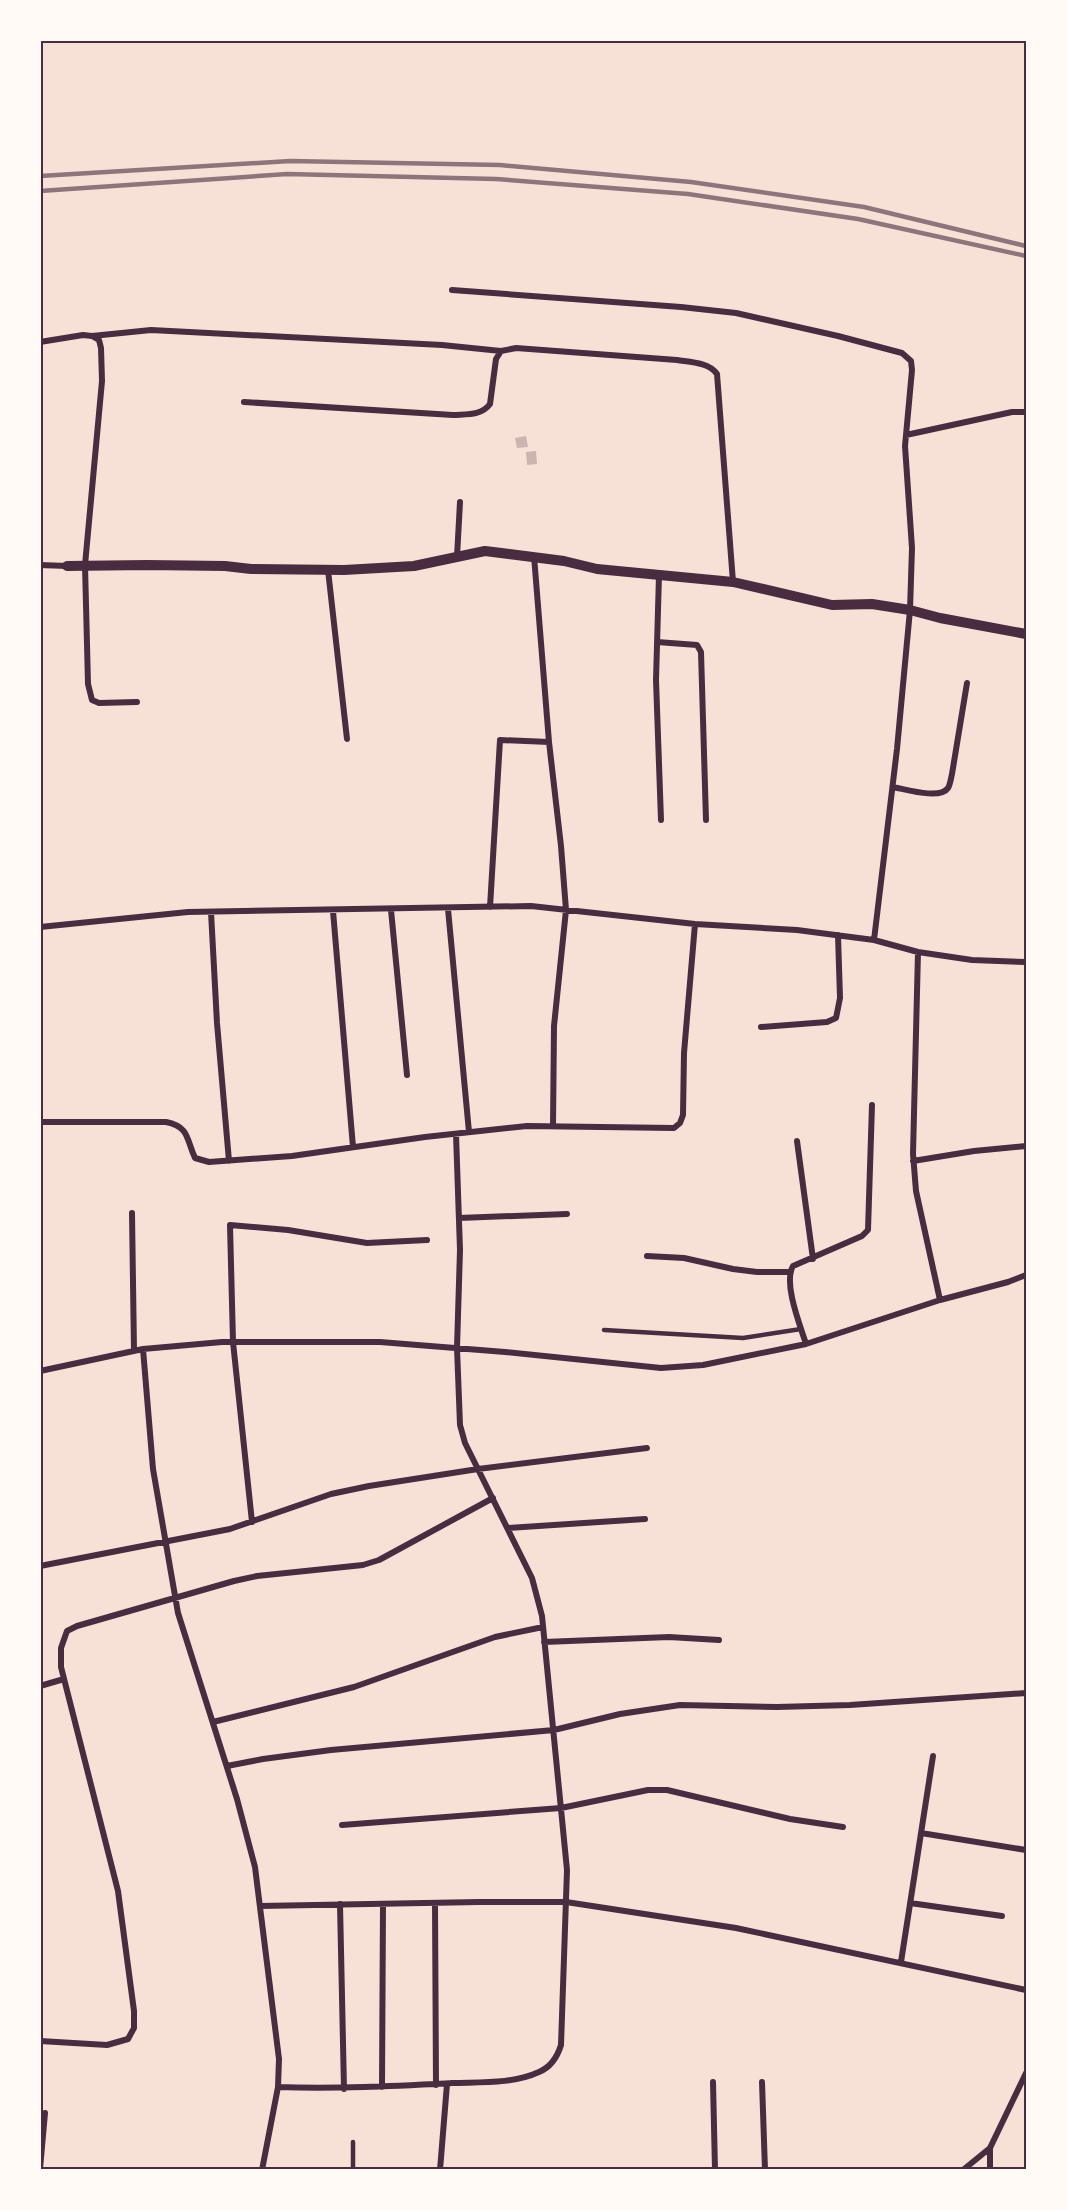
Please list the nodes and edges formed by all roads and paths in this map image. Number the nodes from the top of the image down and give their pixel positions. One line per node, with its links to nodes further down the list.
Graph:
1 (452, 290): 7 (street)
2 (92, 336): 3 (street); 4 (street); 12 (street)
3 (40, 342)
4 (501, 351): 5 (street); 16 (street)
5 (244, 402)
6 (1026, 412): 7 (street)
7 (906, 435): 17 (street)
8 (460, 502): 10 (street)
9 (534, 556): 10 (street); 15 (street); 23 (street)
10 (457, 557): 14 (street)
11 (40, 565): 13 (street)
12 (85, 565): 13 (street); 14 (street); 21 (street)
13 (67, 566)
14 (328, 570): 22 (street)
15 (659, 575): 16 (street); 19 (street)
16 (733, 582): 17 (street)
17 (910, 610): 18 (street); 24 (street)
18 (1026, 634)
19 (657, 642): 25 (street); 26 (street)
20 (967, 683): 24 (street)
21 (137, 702)
22 (347, 739)
23 (549, 742): 27 (street); 31 (street)
24 (893, 787): 36 (street)
25 (660, 820)
26 (706, 820)
27 (490, 908): 28 (street); 31 (street)
28 (448, 909): 30 (street); 44 (street)
29 (333, 910): 30 (street); 32 (street); 48 (street)
30 (391, 910): 40 (street)
31 (566, 910): 33 (street); 43 (street)
32 (211, 912): 34 (street); 49 (street)
33 (695, 924): 35 (street); 43 (street)
34 (40, 927)
35 (838, 935): 36 (street); 39 (street)
36 (874, 940): 37 (street)
37 (918, 952): 38 (street); 50 (street)
38 (1026, 962)
39 (761, 1027)
40 (406, 1075)
41 (872, 1105): 56 (street)
42 (40, 1122): 49 (street)
43 (553, 1126): 44 (street)
44 (469, 1132): 45 (street)
45 (456, 1134): 48 (street); 53 (street)
46 (797, 1141): 56 (street)
47 (1026, 1146): 50 (street)
48 (353, 1147): 49 (street)
49 (229, 1161)
50 (913, 1161): 59 (street)
51 (132, 1213): 66 (street)
52 (567, 1214): 53 (street)
53 (459, 1218): 64 (street)
54 (427, 1240): 62 (street)
55 (647, 1256): 57 (street)
56 (813, 1259): 57 (street)
57 (790, 1272): 60 (street)
58 (1026, 1275): 59 (street)
59 (940, 1300): 63 (street)
60 (801, 1329): 61 (lane); 63 (street)
61 (604, 1330)
62 (233, 1342): 64 (street); 65 (street); 72 (street)
63 (806, 1344): 64 (street)
64 (458, 1348): 69 (street)
65 (144, 1349): 66 (street); 74 (street)
66 (134, 1351): 67 (street)
67 (40, 1371)
68 (647, 1448): 69 (street)
69 (478, 1469): 70 (street); 72 (street)
70 (493, 1498): 73 (street); 76 (street)
71 (645, 1519): 73 (street)
72 (252, 1522): 74 (street)
73 (508, 1528): 77 (street)
74 (166, 1543): 75 (street); 76 (street)
75 (40, 1566)
76 (176, 1599): 80 (street); 83 (street)
77 (543, 1627): 79 (street); 83 (street)
78 (718, 1640): 79 (street)
79 (544, 1642): 84 (street)
80 (64, 1679): 81 (street); 101 (street)
81 (40, 1686)
82 (1026, 1693): 84 (street)
83 (213, 1722): 86 (street)
84 (554, 1730): 86 (street); 87 (street)
85 (933, 1756): 90 (street)
86 (227, 1766): 97 (street)
87 (561, 1808): 88 (street); 89 (street); 92 (street)
88 (342, 1825)
89 (843, 1827)
90 (921, 1833): 91 (street); 94 (street)
91 (1026, 1850)
92 (566, 1902): 93 (street); 99 (street); 105 (street)
93 (435, 1903): 96 (street); 106 (street)
94 (910, 1903): 98 (street); 99 (street)
95 (340, 1904): 96 (street); 97 (street); 109 (street)
96 (382, 1904): 108 (street)
97 (260, 1906): 107 (street)
98 (1002, 1916)
99 (901, 1962): 100 (street)
100 (1026, 1990)
101 (40, 2041)
102 (1026, 2073): 112 (street)
103 (713, 2082): 117 (street)
104 (762, 2082): 118 (street)
105 (447, 2084): 106 (street); 116 (street)
106 (436, 2085): 108 (street)
107 (278, 2087): 109 (street); 114 (street)
108 (382, 2087): 109 (street)
109 (344, 2089)
110 (45, 2114): 113 (street)
111 (353, 2142): 115 (lane)
112 (990, 2148): 119 (street); 120 (street)
113 (40, 2169)
114 (262, 2169)
115 (353, 2169)
116 (440, 2169)
117 (715, 2169)
118 (765, 2169)
119 (963, 2169)
120 (990, 2169)

